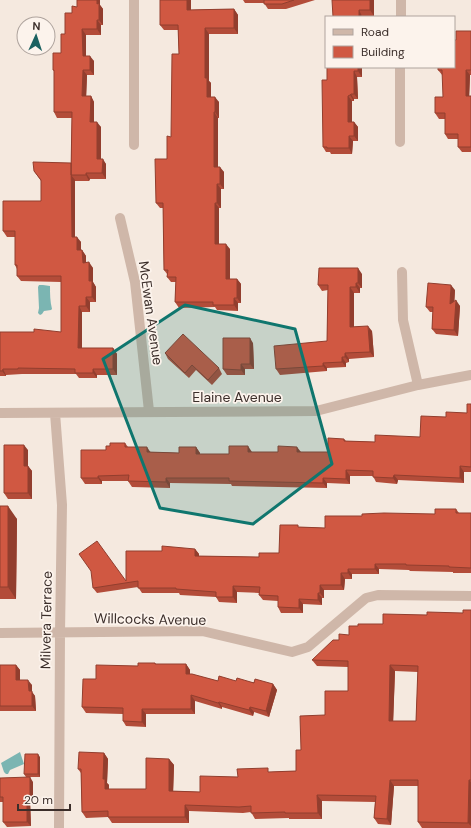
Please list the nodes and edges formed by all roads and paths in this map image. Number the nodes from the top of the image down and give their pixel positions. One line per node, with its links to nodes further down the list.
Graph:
1 (134, 0): 6 (street)
2 (401, 0): 3 (street)
3 (401, 16)
4 (400, 68): 5 (street)
5 (400, 142)
6 (134, 145)
7 (120, 218): 11 (street, McEwan Avenue)
8 (402, 272): 10 (street)
9 (471, 375): 10 (street, Elaine Avenue)
10 (418, 385): 11 (street, Elaine Avenue)
11 (149, 412): 13 (street, Elaine Avenue)
12 (0, 413): 13 (street, Elaine Avenue)
13 (56, 413): 16 (street, Milvera Terrace)
14 (471, 596): 16 (street, Willcocks Avenue)
15 (0, 633): 16 (street, Willcocks Avenue)
16 (60, 633): 17 (street, Milvera Terrace)
17 (59, 828)

